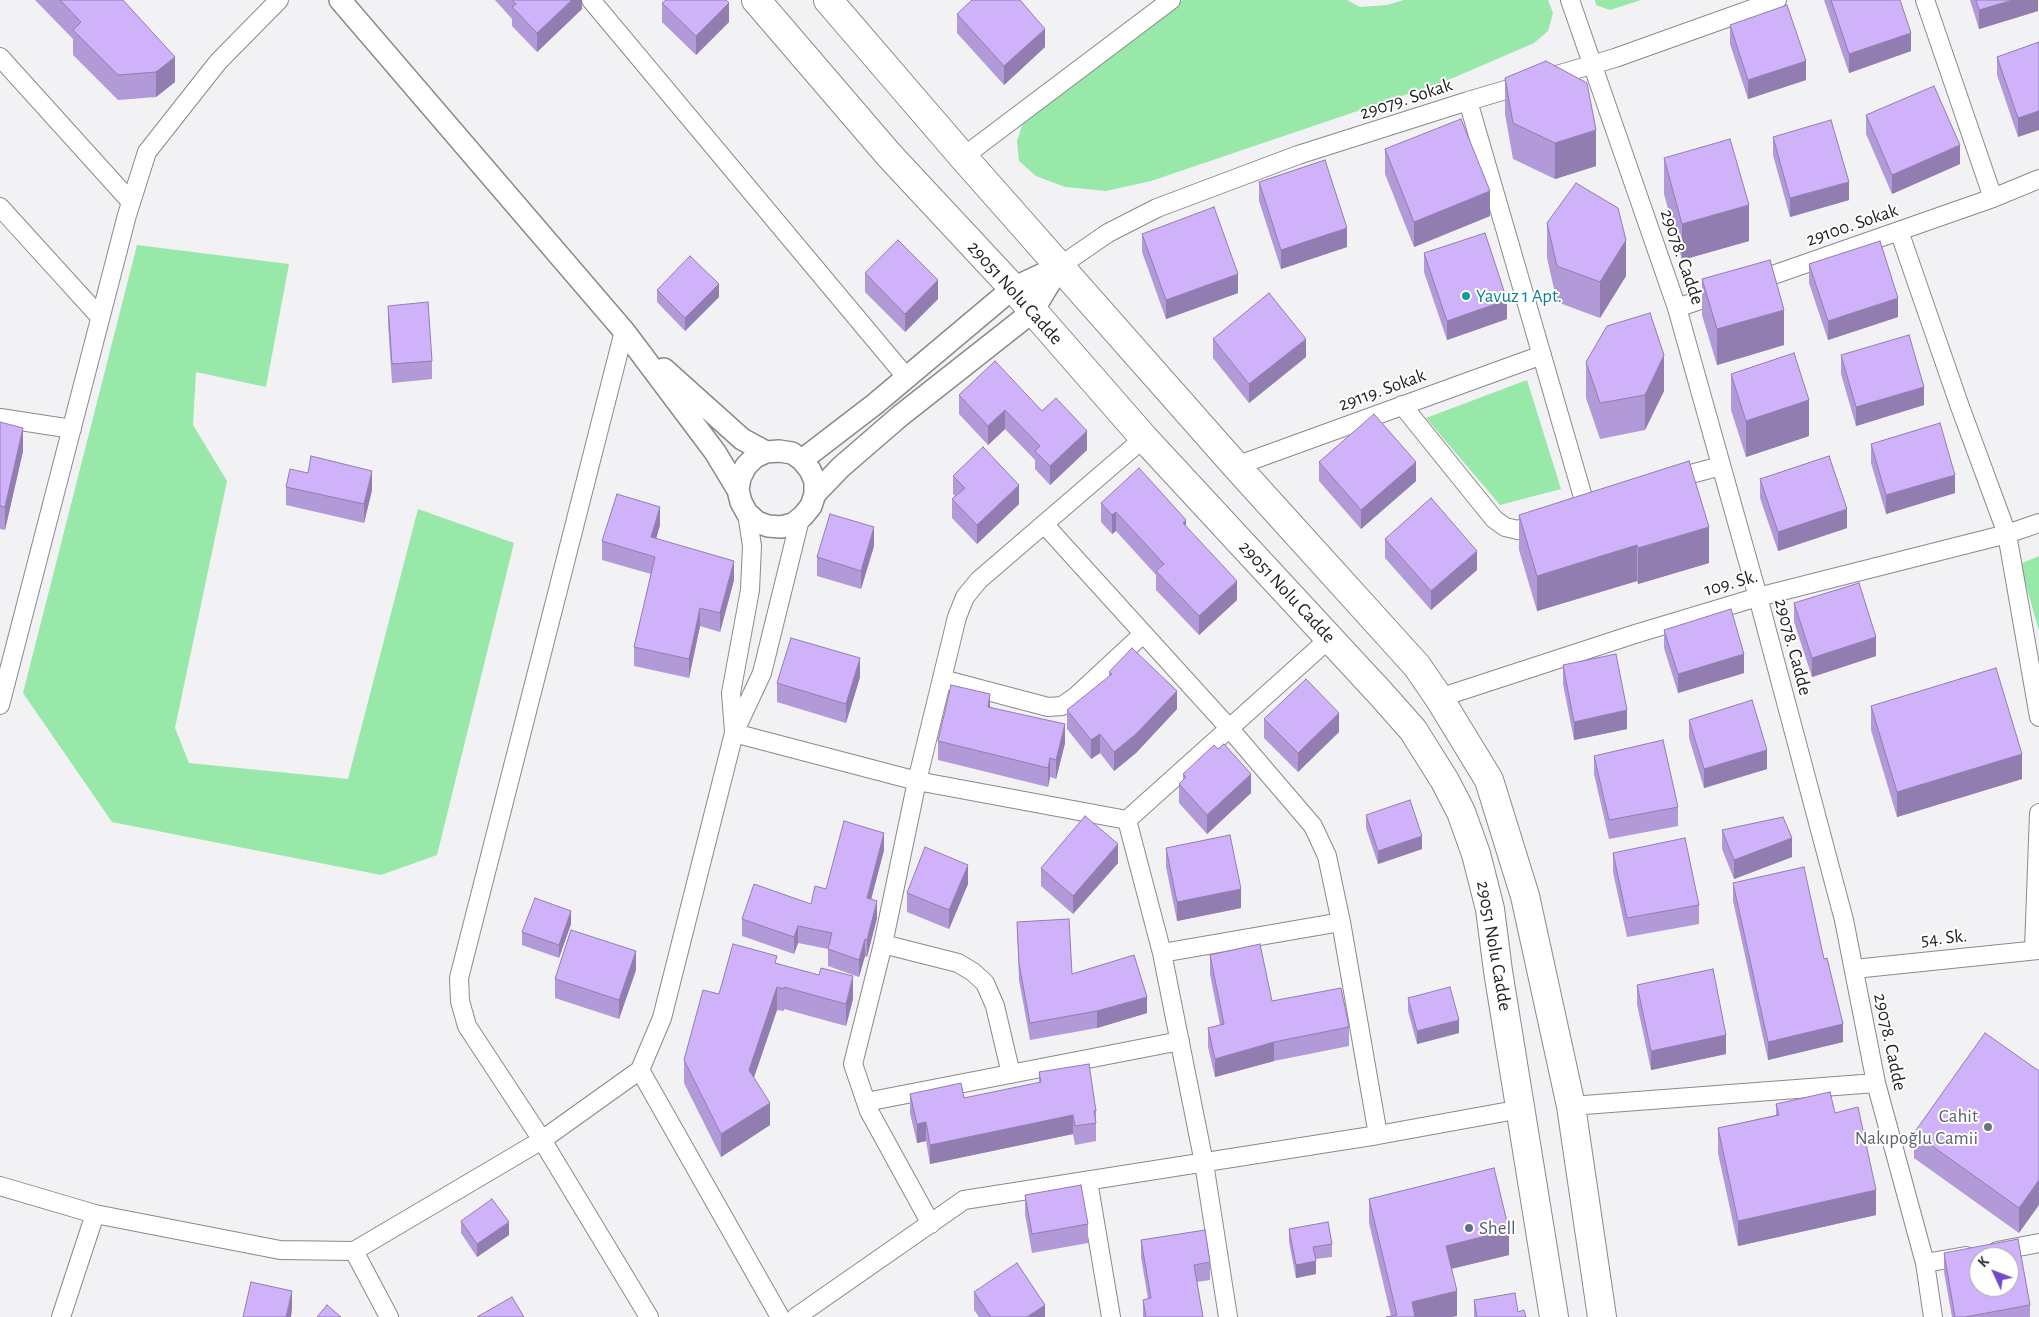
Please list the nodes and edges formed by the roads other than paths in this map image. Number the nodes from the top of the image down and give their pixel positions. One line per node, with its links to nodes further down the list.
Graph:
1 (279, 0): 16 (street)
2 (340, 0): 24 (street)
3 (591, 0): 26 (street)
4 (756, 0): 20 (main road, 29051 Nolu Cadde)
5 (828, 0): 13 (main road, 29051 Nolu Cadde)
6 (1171, 0): 13 (street)
7 (1570, 0): 11 (street, 29078. Cadde)
8 (1777, 0): 11 (street, 29079. Sokak)
9 (1925, 0): 15 (street)
10 (0, 57): 16 (street)
11 (1593, 65): 12 (street, 29079. Sokak); 21 (street, 29078. Cadde)
12 (1468, 101): 19 (street, 29079. Sokak); 25 (street)
13 (963, 157): 19 (main road, 29051 Nolu Cadde)
14 (2039, 179): 15 (street, 29100. Sokak)
15 (1993, 198): 18 (street, 29100. Sokak)
16 (131, 202): 23 (street)
17 (0, 207): 23 (street)
18 (1899, 231): 21 (street, 29100. Sokak); 46 (street)
19 (1060, 266): 20 (street); 22 (street); 33 (main road, 29051 Nolu Cadde)
20 (1013, 288): 22 (main road, 29051 Nolu Cadde); 26 (street)
21 (1678, 308): 34 (street, 29078. Cadde)
22 (1032, 312): 30 (main road, 29051 Nolu Cadde); 37 (street)
23 (100, 317): 29 (street)
24 (624, 331): 31 (street); 36 (street); 72 (street)
25 (1542, 355): 27 (street, 29119. Sokak); 39 (street)
26 (907, 378): 32 (street)
27 (1402, 405): 33 (street, 29119. Sokak); 42 (street)
28 (0, 418): 29 (street)
29 (72, 428): 52 (street)
30 (1144, 438): 45 (street); 49 (main road, 29051 Nolu Cadde)
31 (766, 452): 32 (street); 36 (street)
32 (802, 460): 37 (street)
33 (1236, 466): 51 (main road, 29051 Nolu Cadde)
34 (1721, 466): 35 (street); 47 (street, 29078. Cadde)
35 (1658, 483)
36 (738, 490): 41 (street)
37 (815, 494): 43 (street)
38 (1603, 499): 39 (street)
39 (1585, 504): 40 (street)
40 (1568, 510)
41 (747, 513): 43 (street); 55 (street)
42 (1552, 517)
43 (800, 519): 55 (street)
44 (2039, 523): 46 (street, 109. Sk.)
45 (1044, 524): 48 (street); 50 (street)
46 (2007, 534): 47 (street, 109. Sk.); 53 (street)
47 (1758, 597): 51 (street, 109. Sk.); 63 (street, 29078. Cadde)
48 (1144, 634): 50 (street); 54 (street)
49 (1330, 638): 54 (street); 70 (main road, 29051 Nolu Cadde)
50 (942, 678): 56 (street)
51 (1439, 698): 69 (main road, 29051 Nolu Cadde)
52 (0, 705)
53 (2039, 715)
54 (1230, 729): 58 (street); 59 (street)
55 (734, 733): 56 (street); 65 (street)
56 (917, 781): 58 (street); 60 (street)
57 (2039, 813): 61 (street)
58 (1127, 820): 62 (street)
59 (1341, 922): 62 (street); 71 (street)
60 (883, 944): 66 (street); 68 (street)
61 (2036, 950): 63 (street, 54. Sk.)
62 (1162, 953): 64 (street)
63 (1854, 969): 67 (street, 29078. Cadde)
64 (1180, 1041): 66 (street); 73 (street)
65 (640, 1070): 72 (street); 84 (street)
66 (1011, 1074): 68 (street)
67 (1876, 1083): 69 (street); 80 (street, 29078. Cadde)
68 (866, 1102): 77 (street)
69 (1571, 1106): 89 (main road, 29051 Nolu Cadde)
70 (1521, 1109): 71 (street); 88 (main road, 29051 Nolu Cadde)
71 (1378, 1136): 73 (street)
72 (542, 1140): 79 (street); 83 (street)
73 (1204, 1163): 74 (street); 87 (street)
74 (1088, 1181): 77 (street); 86 (street)
75 (0, 1186): 76 (street)
76 (94, 1214): 79 (street); 81 (street)
77 (931, 1224): 85 (street)
78 (2039, 1243): 80 (street)
79 (354, 1251): 82 (street)
80 (1925, 1263): 90 (street, 29078. Cadde)
81 (61, 1317)
82 (389, 1317)
83 (649, 1317)
84 (780, 1317)
85 (796, 1317)
86 (1112, 1317)
87 (1228, 1317)
88 (1554, 1317)
89 (1602, 1317)
90 (1933, 1317)

